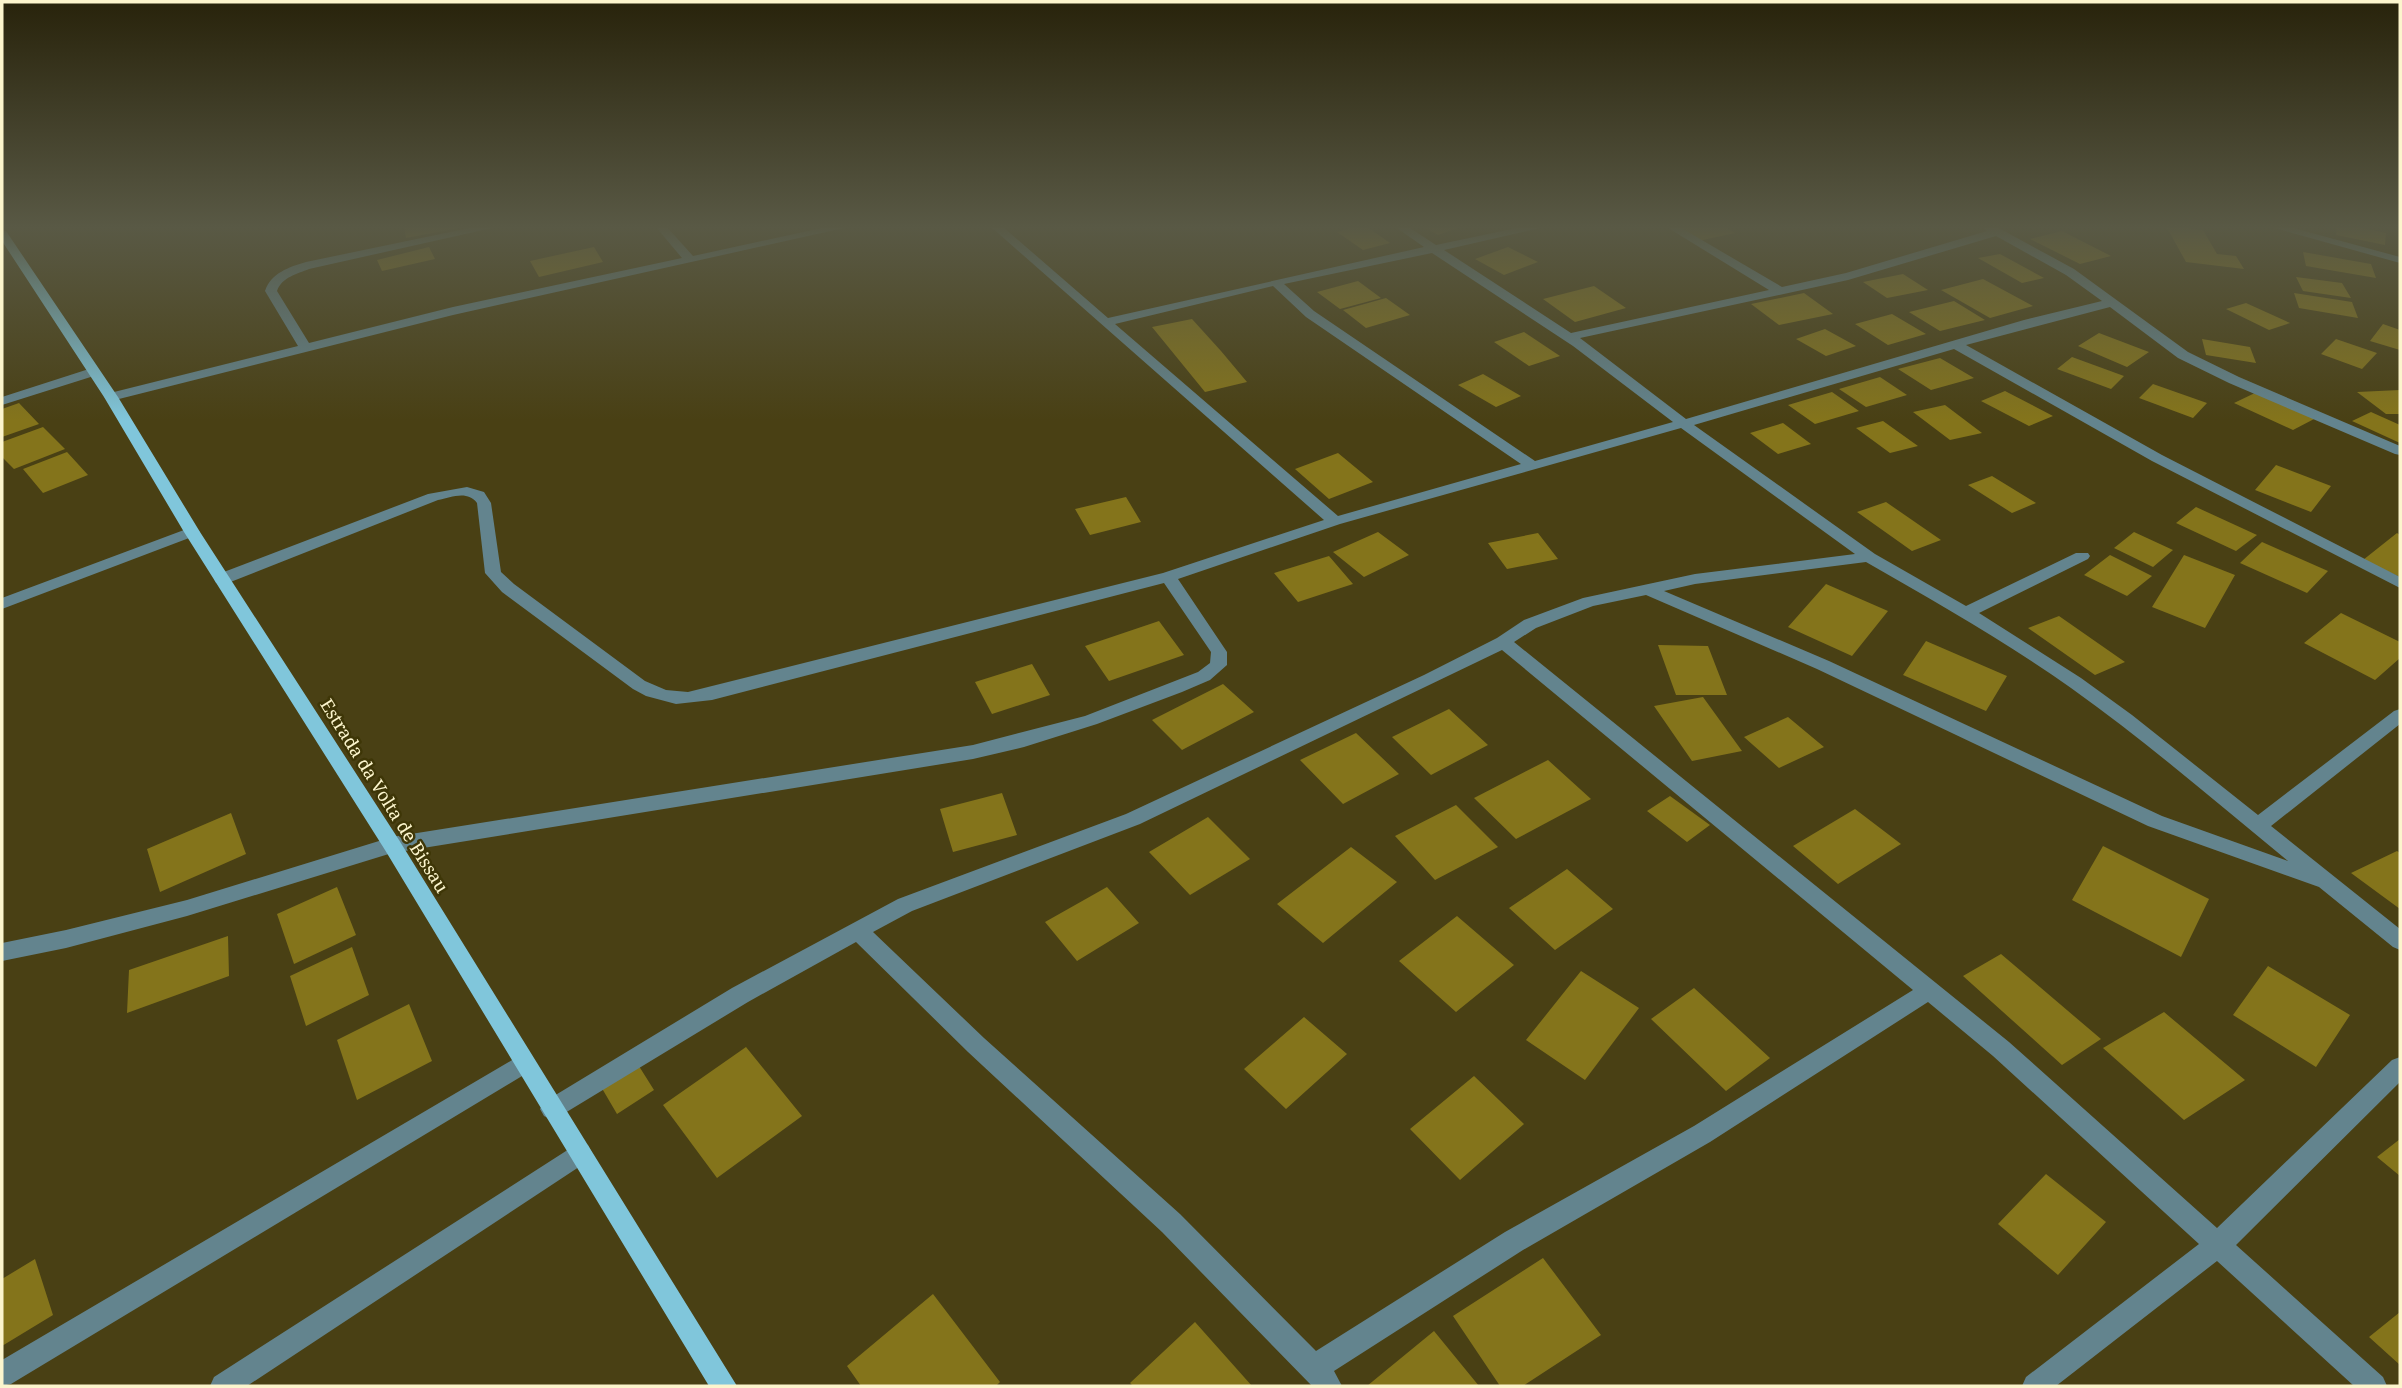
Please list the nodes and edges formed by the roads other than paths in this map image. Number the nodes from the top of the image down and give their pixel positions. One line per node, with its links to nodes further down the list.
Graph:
1 (37, 291): 15 (main road, Estrada da Volta de Bissau)
2 (271, 291): 14 (street)
3 (550, 291): 14 (street)
4 (1070, 291): 11 (street)
5 (1238, 291): 11 (street)
6 (1285, 291): 20 (street)
7 (1499, 291): 12 (street)
8 (1780, 291): 12 (street)
9 (2094, 291): 10 (street)
10 (2110, 303): 13 (street); 19 (street)
11 (1106, 322): 21 (street)
12 (1569, 337): 18 (street)
13 (1956, 345): 18 (street); 27 (street)
14 (305, 347): 16 (street)
15 (92, 372): 16 (main road, Estrada da Volta de Bissau); 17 (street)
16 (111, 397): 22 (main road, Estrada da Volta de Bissau)
17 (2, 401)
18 (1682, 423): 20 (street); 23 (street)
19 (2400, 451)
20 (1534, 467): 21 (street)
21 (1335, 521): 25 (street)
22 (192, 532): 26 (main road, Estrada da Volta de Bissau); 29 (street)
23 (1869, 556): 28 (street); 30 (street)
24 (2082, 556): 30 (street)
25 (1168, 577): 26 (street); 34 (street)
26 (222, 579): 34 (main road, Estrada da Volta de Bissau)
27 (2400, 583)
28 (1646, 589): 31 (street); 35 (street)
29 (2, 604)
30 (1966, 613): 33 (street)
31 (1503, 642): 36 (street); 39 (street)
32 (2400, 715): 33 (street)
33 (2256, 827): 35 (street)
34 (391, 845): 38 (street); 40 (main road, Estrada da Volta de Bissau)
35 (2329, 884): 37 (street)
36 (857, 930): 42 (street); 46 (street)
37 (2400, 941)
38 (2, 952)
39 (1930, 990): 44 (street); 46 (street)
40 (524, 1063): 42 (main road, Estrada da Volta de Bissau); 45 (street)
41 (2400, 1067): 44 (street)
42 (552, 1109): 43 (main road, Estrada da Volta de Bissau)
43 (580, 1153): 47 (street); 48 (main road, Estrada da Volta de Bissau)
44 (2218, 1245): 49 (street); 50 (street)
45 (2, 1375)
46 (1322, 1377)
47 (223, 1386)
48 (724, 1386)
49 (2035, 1386)
50 (2374, 1386)

